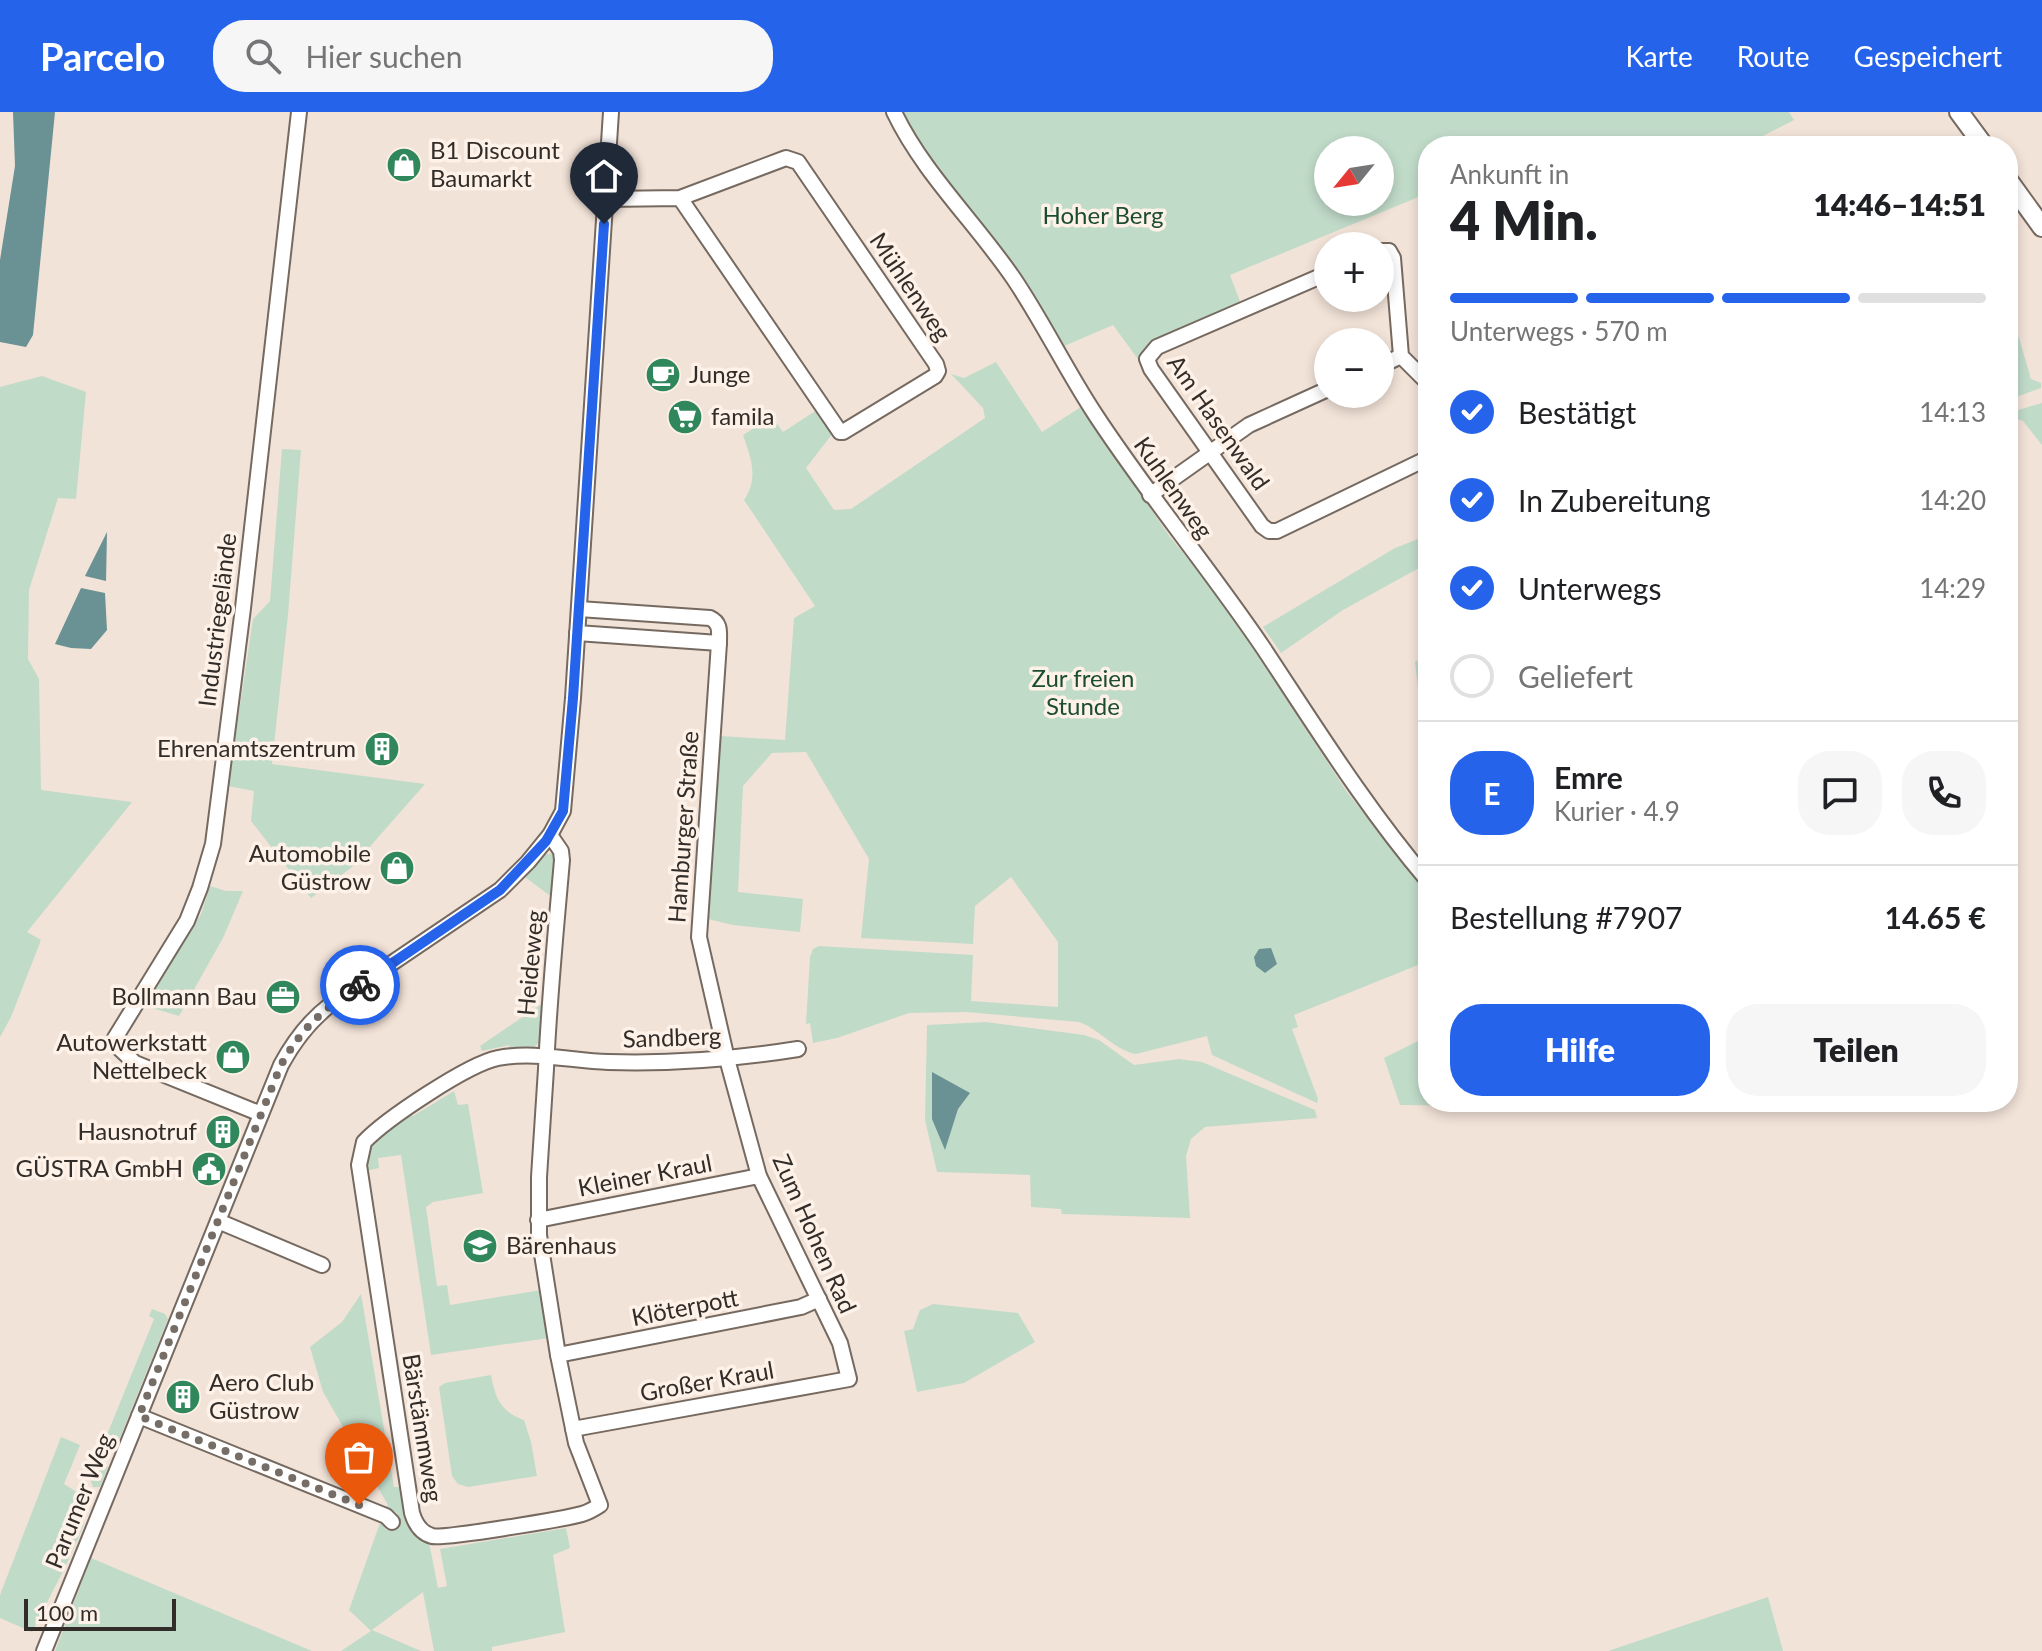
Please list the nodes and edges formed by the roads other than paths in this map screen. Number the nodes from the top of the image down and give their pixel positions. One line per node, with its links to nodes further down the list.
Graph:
1 (299, 112): 27 (street, Industriegelände)
2 (611, 112): 8 (street)
3 (894, 112): 18 (street, Kuhlenweg)
4 (1959, 112): 5 (main road)
5 (1977, 136)
6 (2018, 194): 9 (main road)
7 (680, 198): 7 (street, Mühlenweg); 8 (street, Mühlenweg)
8 (606, 199): 19 (street)
9 (2042, 227)
10 (1394, 270): 12 (street)
11 (1314, 279): 16 (street, Am Hasenwald)
12 (1401, 356): 13 (street); 14 (street)
13 (1394, 359)
14 (1418, 373)
15 (1314, 395): 16 (street)
16 (1211, 452): 17 (street, Am Hasenwald); 18 (street)
17 (1418, 463)
18 (1150, 495): 23 (street, Kuhlenweg)
19 (579, 609): 20 (street); 21 (street)
20 (577, 633): 21 (street); 22 (street)
21 (719, 643): 26 (street, Hamburger Straße)
22 (550, 835): 25 (street, Heideweg); 27 (street, Parumer Weg)
23 (1418, 869)
24 (798, 1049): 26 (street, Sandberg)
25 (546, 1058): 26 (street, Sandberg); 29 (street, Bärstämmweg); 36 (street, Bärstämmweg)
26 (727, 1059): 28 (street, Zum Hohen Rad)
27 (261, 1114): 30 (street, Parumer Weg)
28 (759, 1176): 29 (street, Kleiner Kraul); 32 (street, Zum Hohen Rad)
29 (538, 1220): 33 (street, Bärstämmweg)
30 (218, 1221): 31 (street); 35 (street, Parumer Weg)
31 (322, 1265)
32 (819, 1299): 33 (street, Klöterpott); 34 (street, Zum Hohen Rad)
33 (558, 1355): 36 (street, Bärstämmweg)
34 (849, 1379): 36 (street, Großer Kraul)
35 (139, 1416): 37 (street, Parumer Weg); 38 (street, Parumer Weg)
36 (573, 1429)
37 (392, 1522)
38 (44, 1650)

